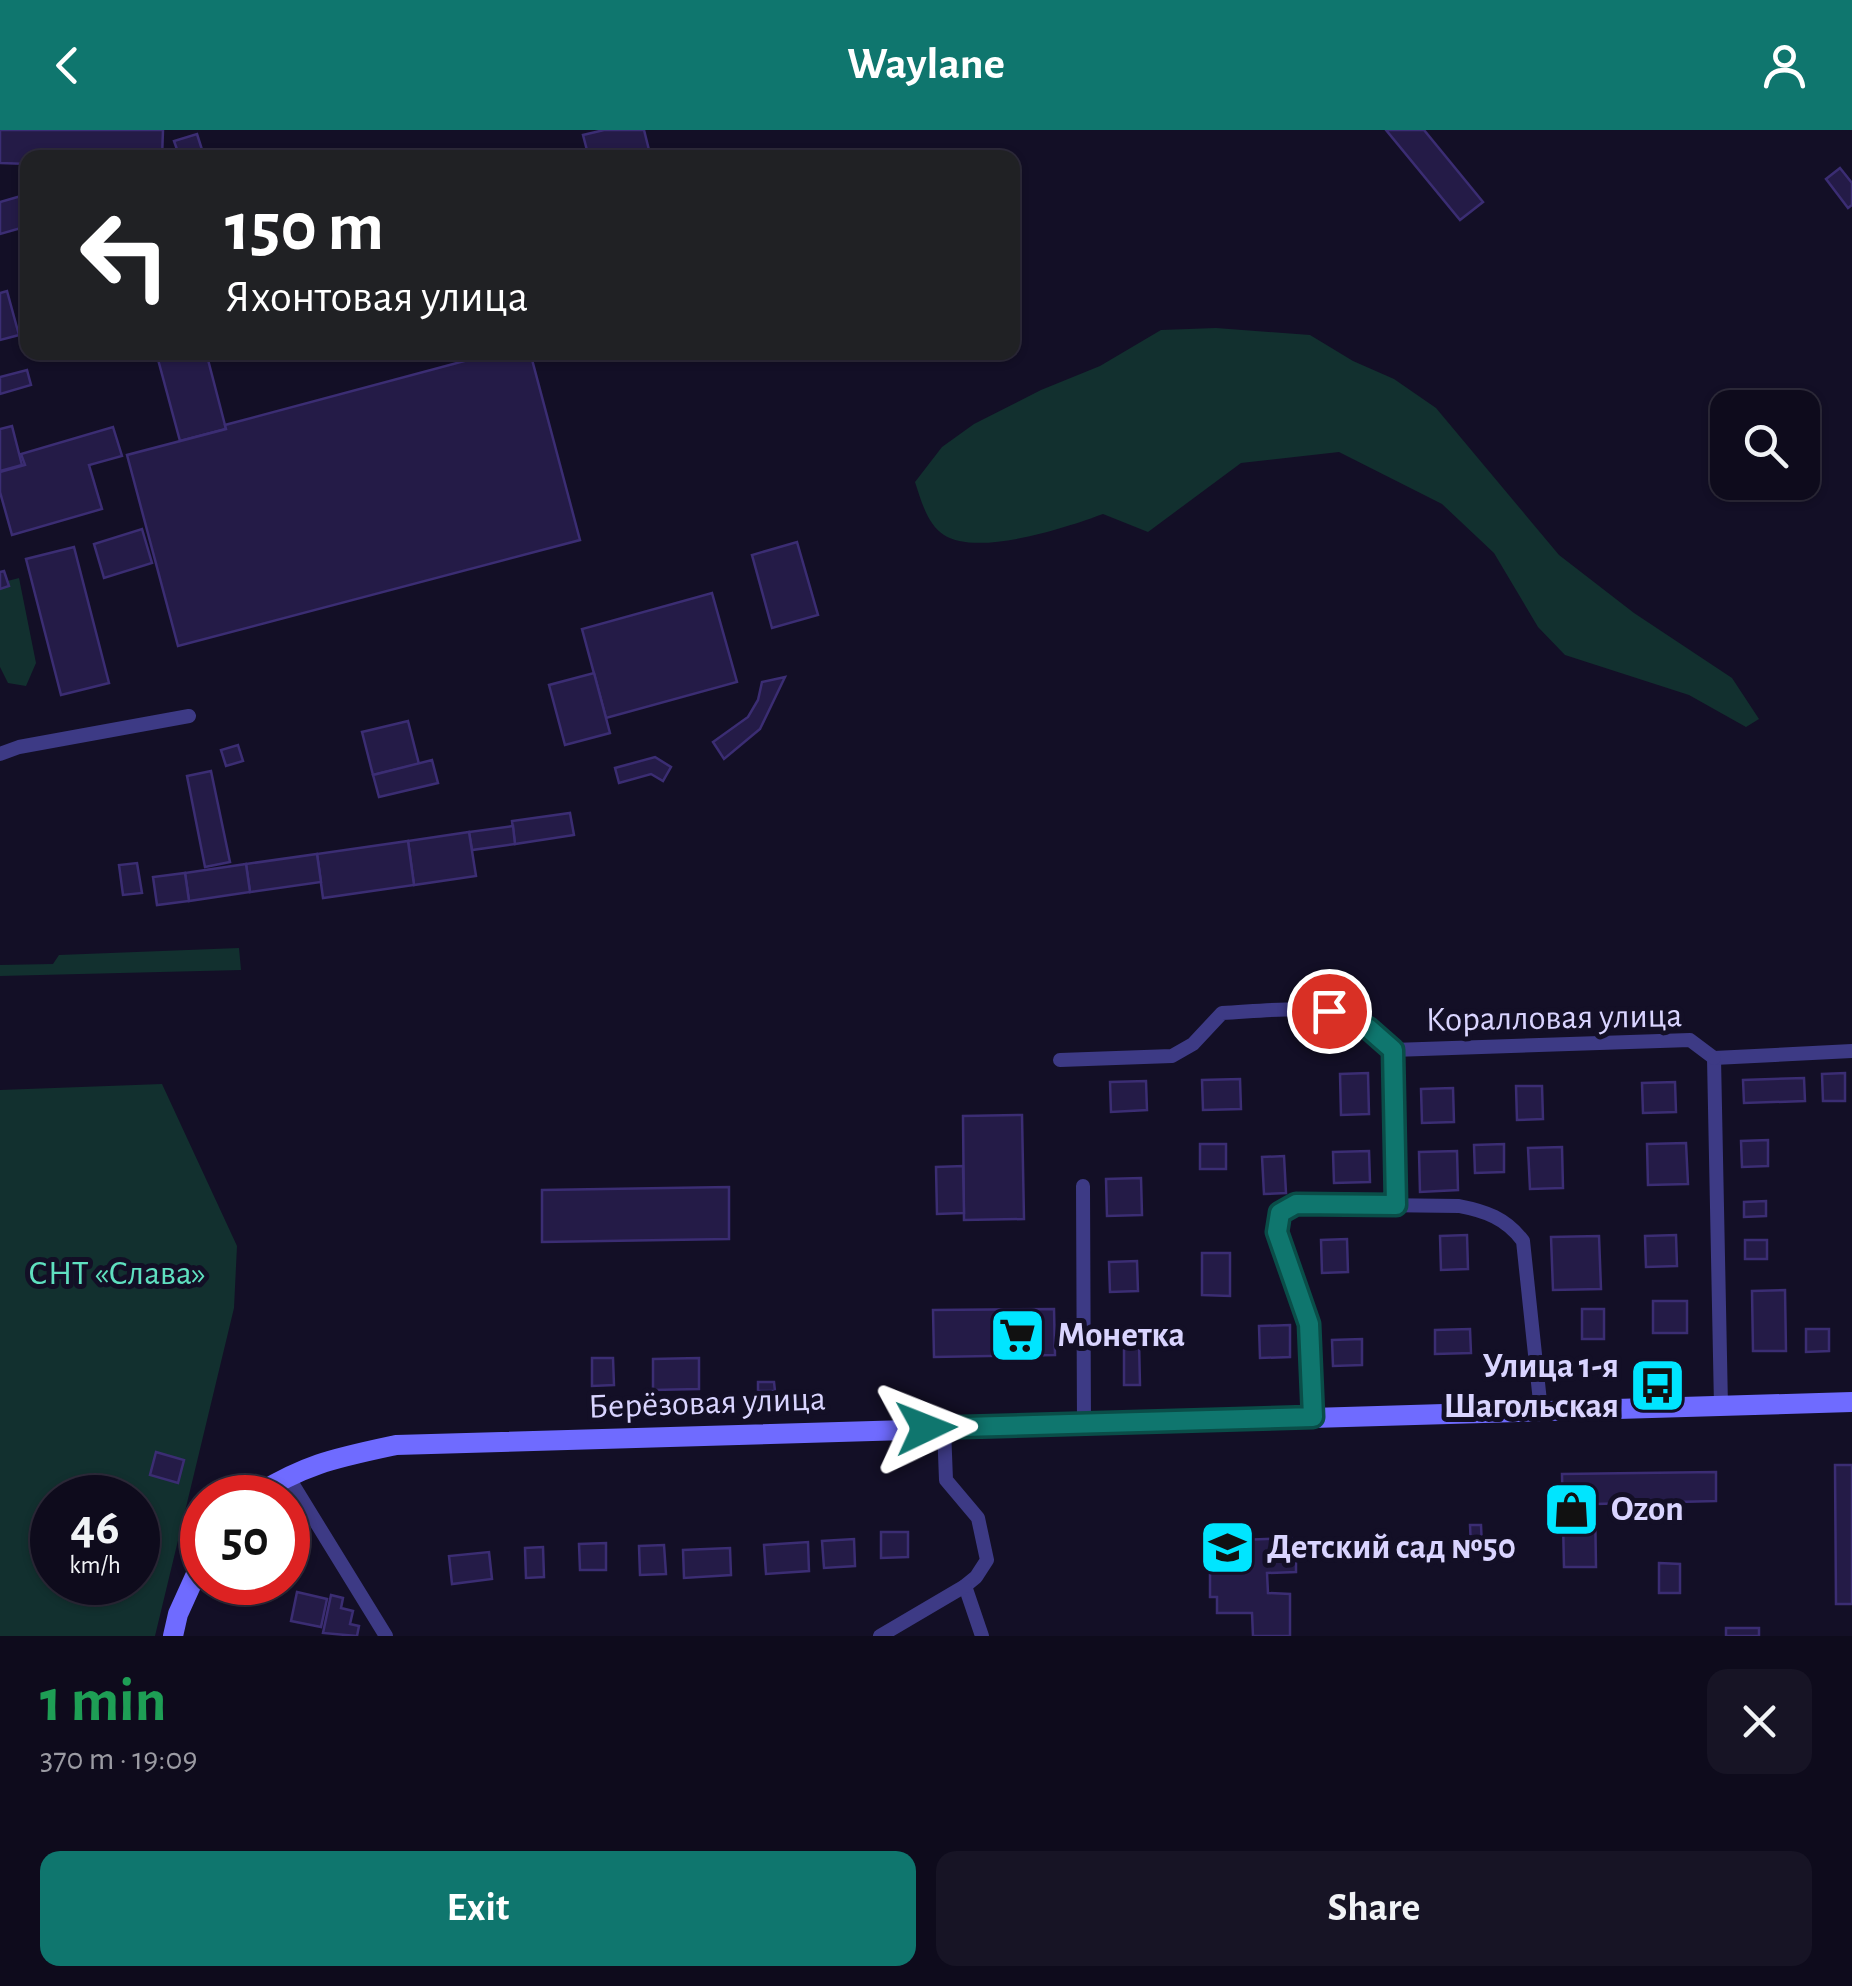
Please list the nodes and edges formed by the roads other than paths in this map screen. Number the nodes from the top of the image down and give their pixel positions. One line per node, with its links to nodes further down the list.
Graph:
1 (189, 716): 2 (street)
2 (0, 754)
3 (1393, 1050): 5 (street, Коралловая улица); 6 (street, Коралловая улица); 8 (street)
4 (1852, 1051): 5 (street)
5 (1714, 1058): 10 (street)
6 (1060, 1060)
7 (1082, 1186): 13 (street)
8 (1396, 1205): 11 (street); 12 (street)
9 (1852, 1402): 10 (main road, Берёзовая улица)
10 (1721, 1406): 11 (main road, Берёзовая улица)
11 (1541, 1411): 12 (main road, Берёзовая улица)
12 (1313, 1417): 13 (main road, Берёзовая улица)
13 (1084, 1424): 14 (main road, Берёзовая улица)
14 (944, 1428): 15 (main road, Берёзовая улица); 17 (street)
15 (287, 1475)
16 (310, 1512): 20 (street)
17 (964, 1586): 21 (street); 22 (street)
18 (182, 1605): 19 (main road)
19 (173, 1636)
20 (386, 1636)
21 (880, 1636)
22 (982, 1636)

